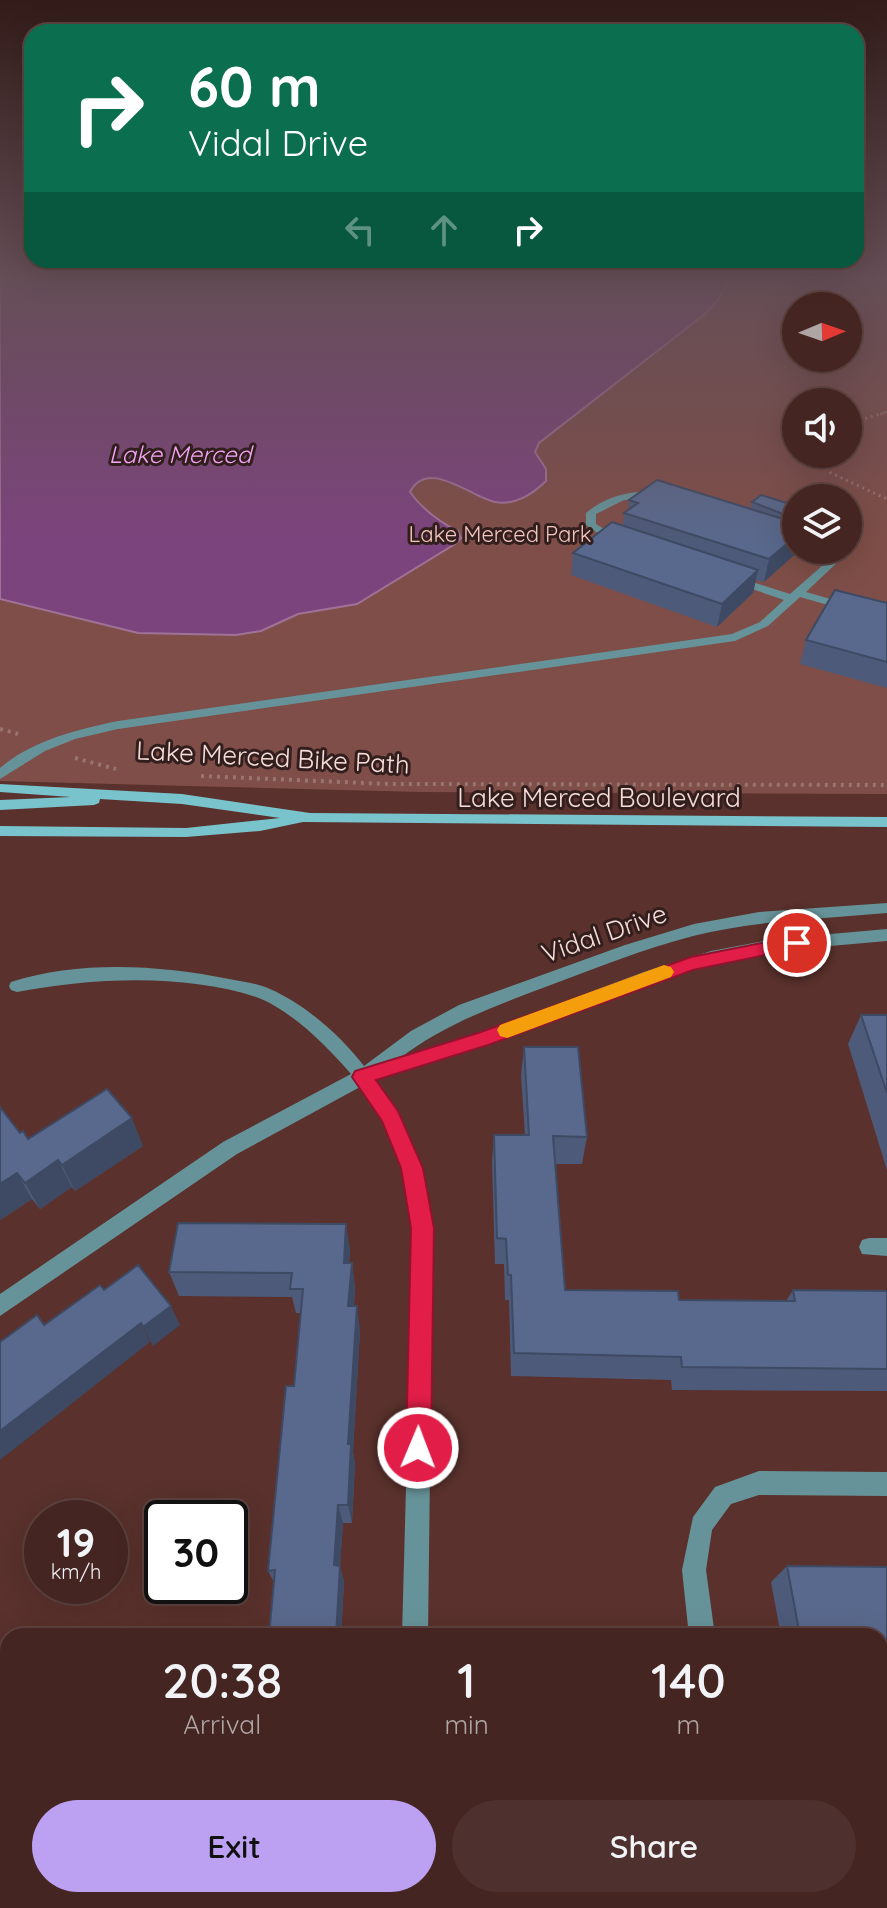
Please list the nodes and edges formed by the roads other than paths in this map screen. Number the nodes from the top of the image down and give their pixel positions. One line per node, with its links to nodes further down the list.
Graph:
1 (667, 500): 2 (street)
2 (635, 547)
3 (830, 564): 5 (street)
4 (721, 575): 5 (street)
5 (796, 596): 6 (street); 7 (street)
6 (887, 619)
7 (0, 775)
8 (0, 788): 9 (main road, Lake Merced Boulevard)
9 (117, 797): 10 (main road); 11 (main road, Lake Merced Boulevard)
10 (0, 805)
11 (310, 818): 12 (main road, Lake Merced Boulevard); 13 (main road, Lake Merced Boulevard)
12 (887, 822)
13 (0, 831)
14 (887, 908): 17 (street, Vidal Drive)
15 (887, 935): 17 (street, Vidal Drive)
16 (17, 986): 17 (street)
17 (362, 1077): 18 (street, Vidal Drive); 20 (street)
18 (0, 1306)
19 (887, 1484): 21 (street)
20 (415, 1628)
21 (701, 1628)

